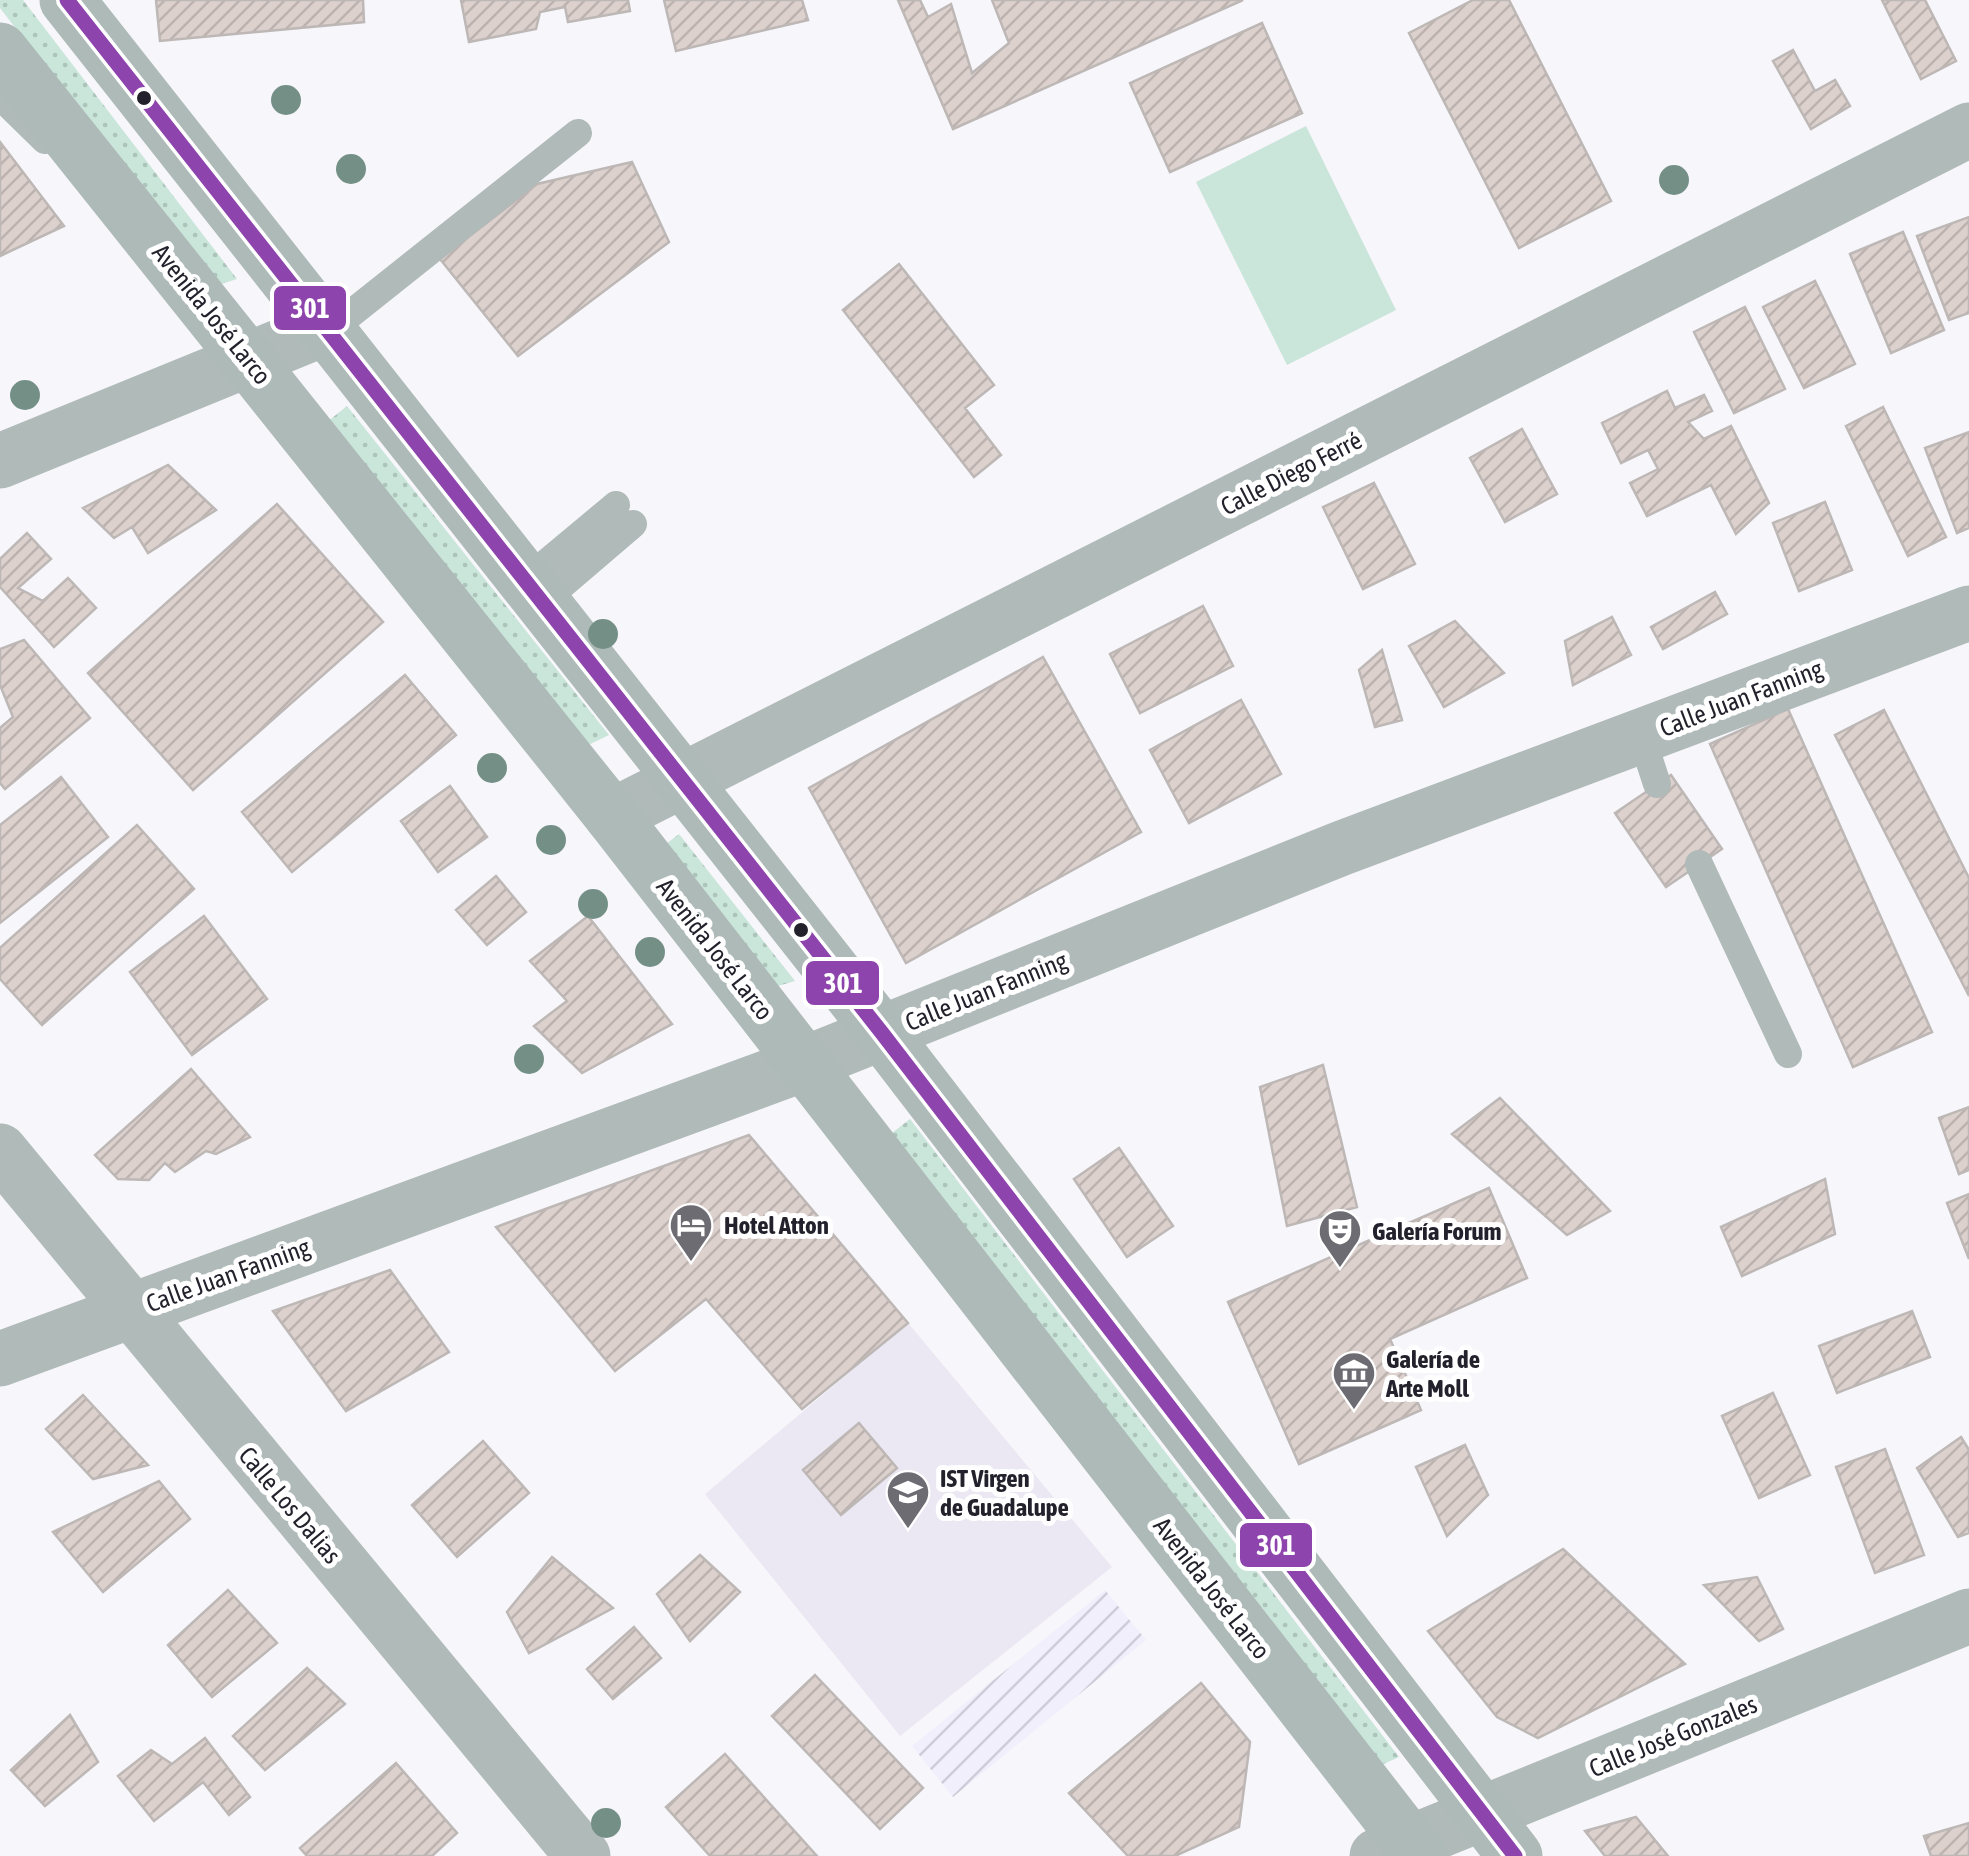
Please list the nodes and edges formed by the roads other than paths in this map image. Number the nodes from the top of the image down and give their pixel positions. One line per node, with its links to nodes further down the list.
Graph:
1 (67, 0): 7 (main road)
2 (0, 50): 6 (main road, Avenida José Larco)
3 (0, 96): 6 (lane)
4 (1969, 130): 13 (street, Calle Diego Ferré)
5 (578, 133): 7 (lane)
6 (107, 186): 8 (main road, Avenida José Larco)
7 (328, 328): 8 (street); 11 (main road)
8 (251, 361): 9 (street); 14 (main road, Avenida José Larco)
9 (0, 461)
10 (625, 515): 11 (lane)
11 (535, 591): 13 (main road)
12 (1969, 613): 16 (street, Calle Juan Fanning)
13 (684, 780): 14 (street, Calle Diego Ferré); 16 (main road)
14 (612, 816): 18 (main road, Avenida José Larco)
15 (1699, 864): 17 (lane)
16 (882, 1032): 18 (street, Calle Juan Fanning); 23 (main road)
17 (1788, 1054)
18 (804, 1064): 20 (street, Calle Juan Fanning); 24 (main road, Avenida José Larco)
19 (0, 1151): 20 (street, Calle Los Dalias)
20 (130, 1310): 21 (street, Calle Juan Fanning); 25 (street, Calle Los Dalias)
21 (0, 1359)
22 (1969, 1616): 23 (street, Calle José Gonzales)
23 (1482, 1813): 24 (street, Calle José Gonzales); 26 (main road)
24 (1402, 1852)
25 (583, 1856)
26 (1516, 1856)

